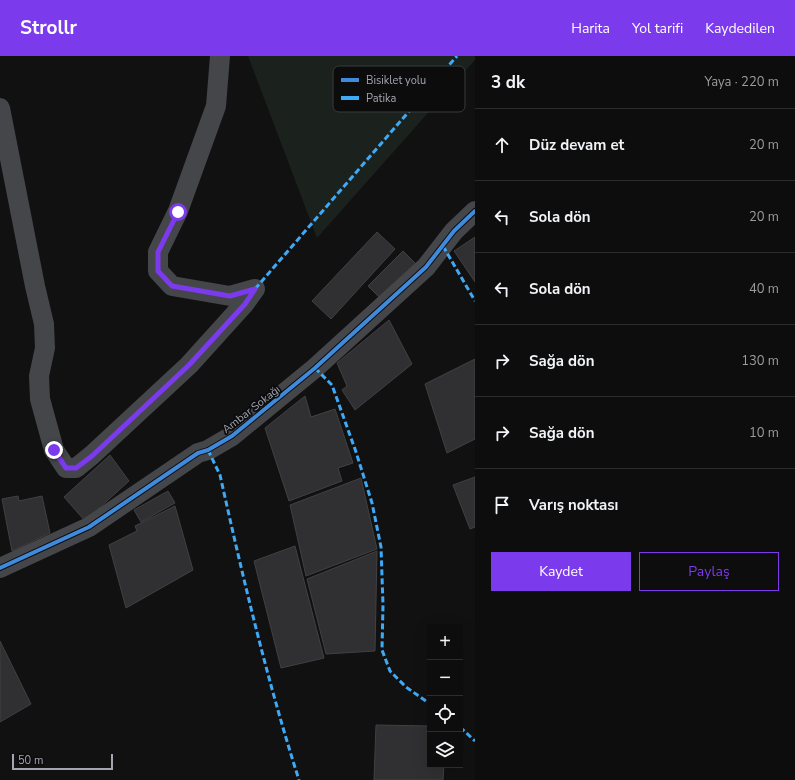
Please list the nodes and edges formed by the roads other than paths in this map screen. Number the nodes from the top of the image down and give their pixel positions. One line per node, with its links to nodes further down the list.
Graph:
1 (220, 56): 2 (street)
2 (0, 108)
3 (475, 212): 4 (street, Ambar Sokağı)
4 (0, 568)

